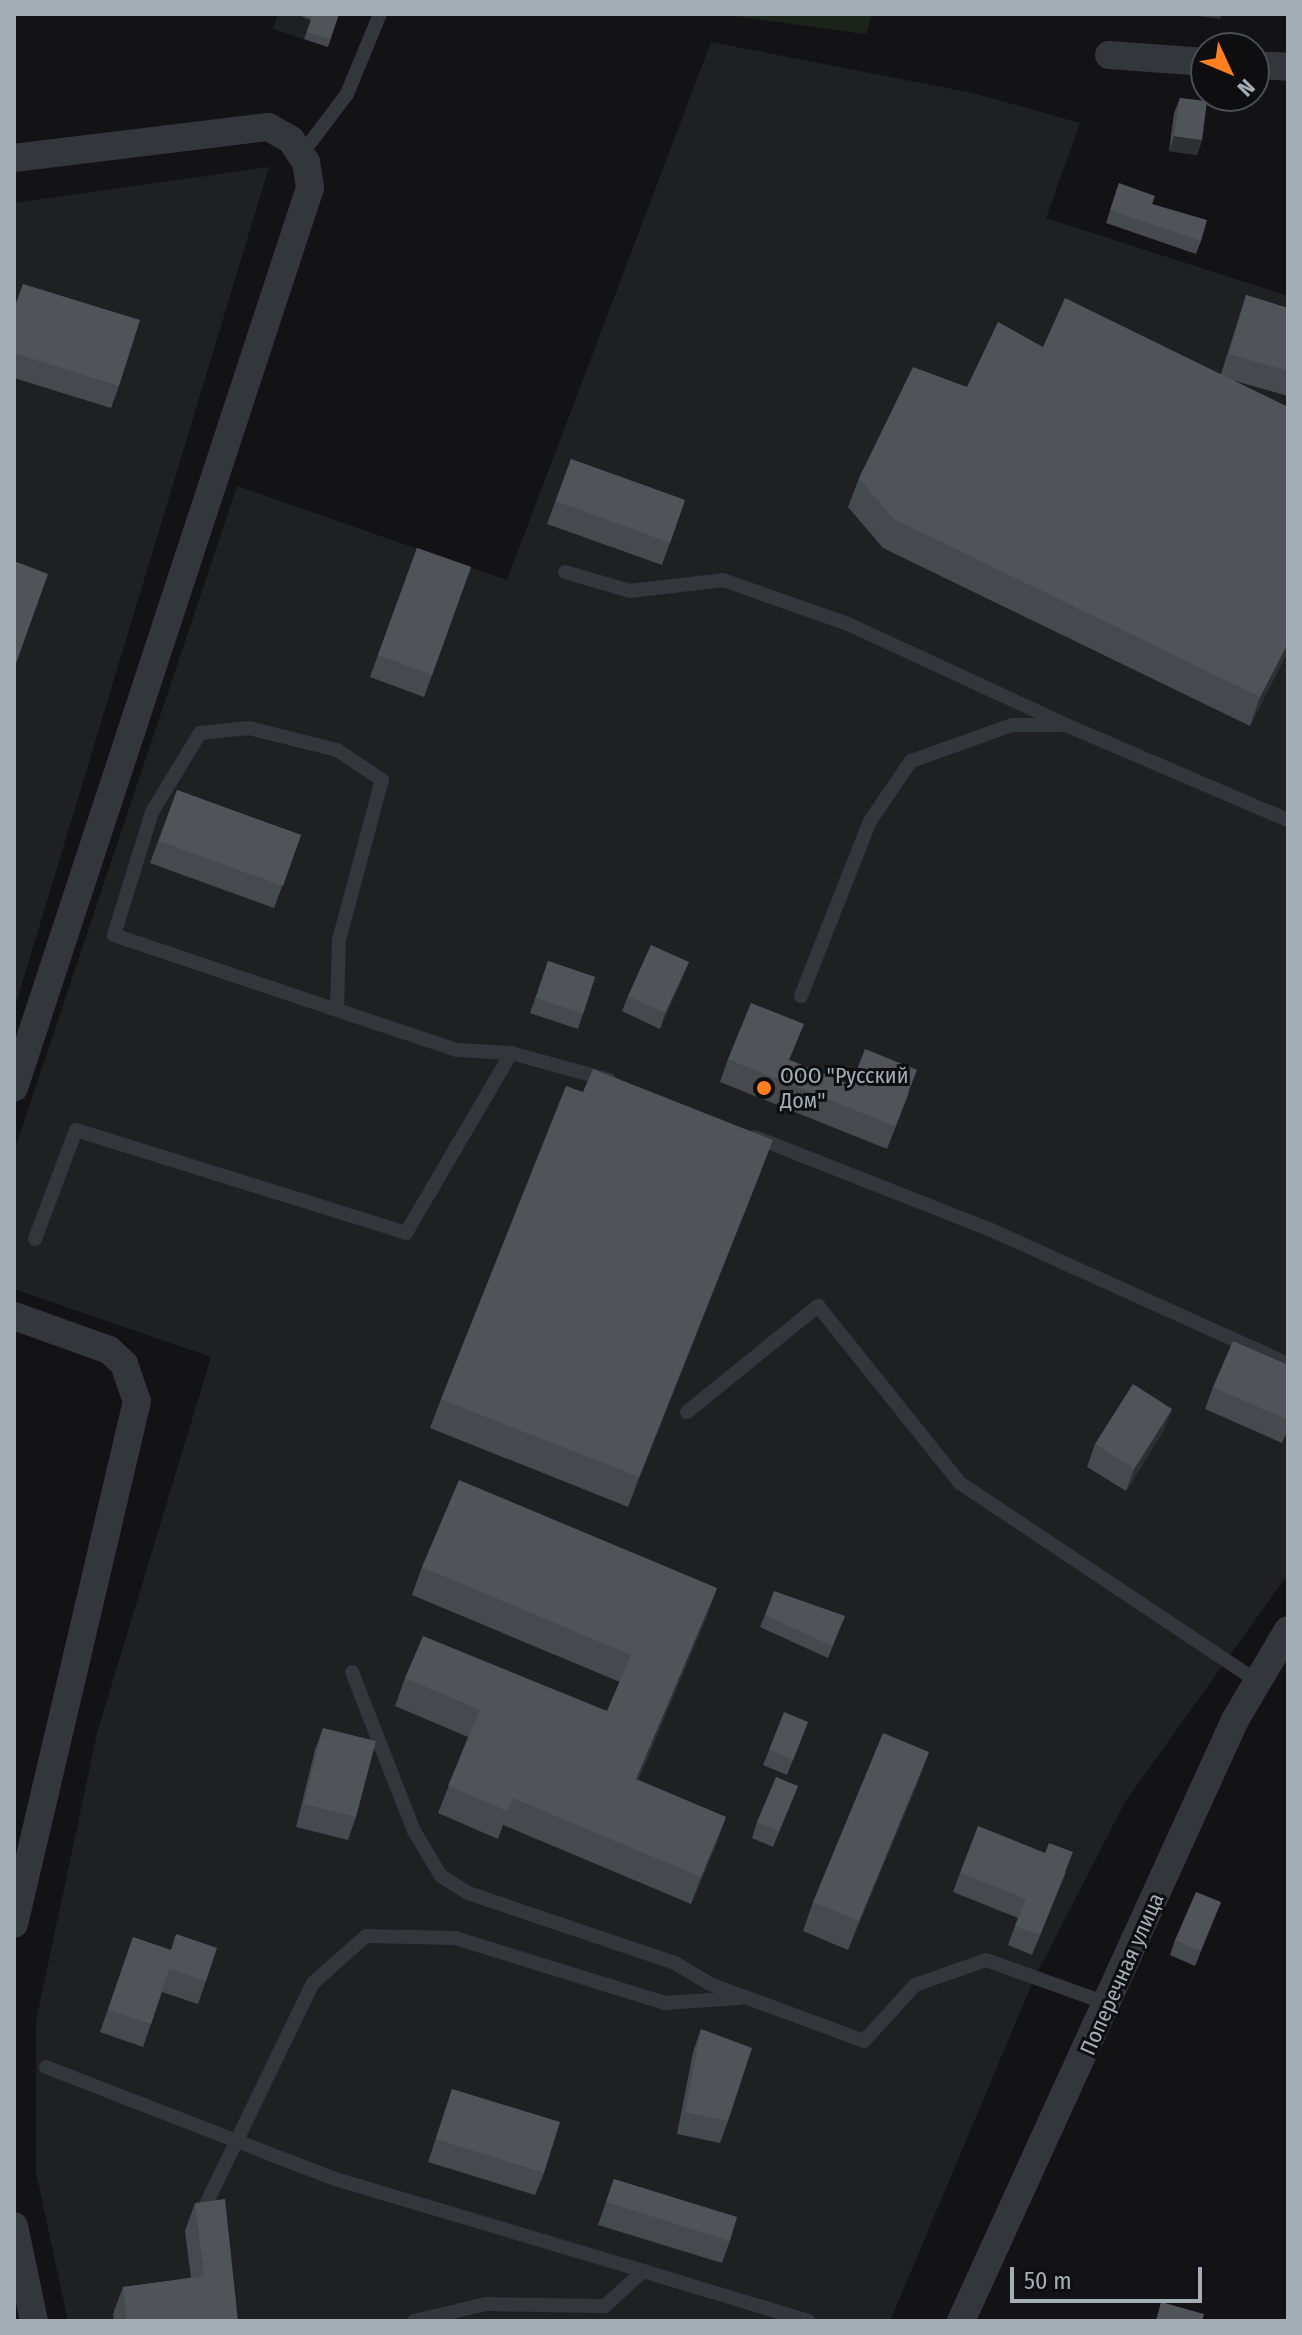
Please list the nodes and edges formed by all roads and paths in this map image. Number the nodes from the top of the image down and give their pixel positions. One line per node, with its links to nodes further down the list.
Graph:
1 (380, 14): 4 (lane)
2 (1109, 55): 3 (street)
3 (1190, 61)
4 (301, 155): 5 (street); 13 (street)
5 (14, 158)
6 (565, 572): 7 (lane)
7 (1066, 725): 8 (lane); 9 (lane)
8 (1288, 820)
9 (801, 996)
10 (337, 1010): 10 (lane); 11 (lane)
11 (511, 1053): 12 (lane); 15 (lane)
12 (629, 1087)
13 (14, 1088)
14 (744, 1133): 17 (lane)
15 (35, 1239)
16 (14, 1316): 22 (street)
17 (1288, 1364)
18 (687, 1412): 21 (lane)
19 (1288, 1630): 21 (street, Поперечная улица)
20 (352, 1672): 23 (lane)
21 (1258, 1682): 24 (street, Поперечная улица)
22 (14, 1924)
23 (748, 1998): 24 (lane); 26 (lane)
24 (1109, 2005): 33 (street, Поперечная улица)
25 (46, 2067): 26 (lane)
26 (236, 2142): 27 (lane); 29 (lane)
27 (207, 2202)
28 (14, 2226): 30 (street)
29 (643, 2271): 31 (lane); 32 (lane)
30 (34, 2321)
31 (414, 2321)
32 (809, 2321)
33 (961, 2321)

